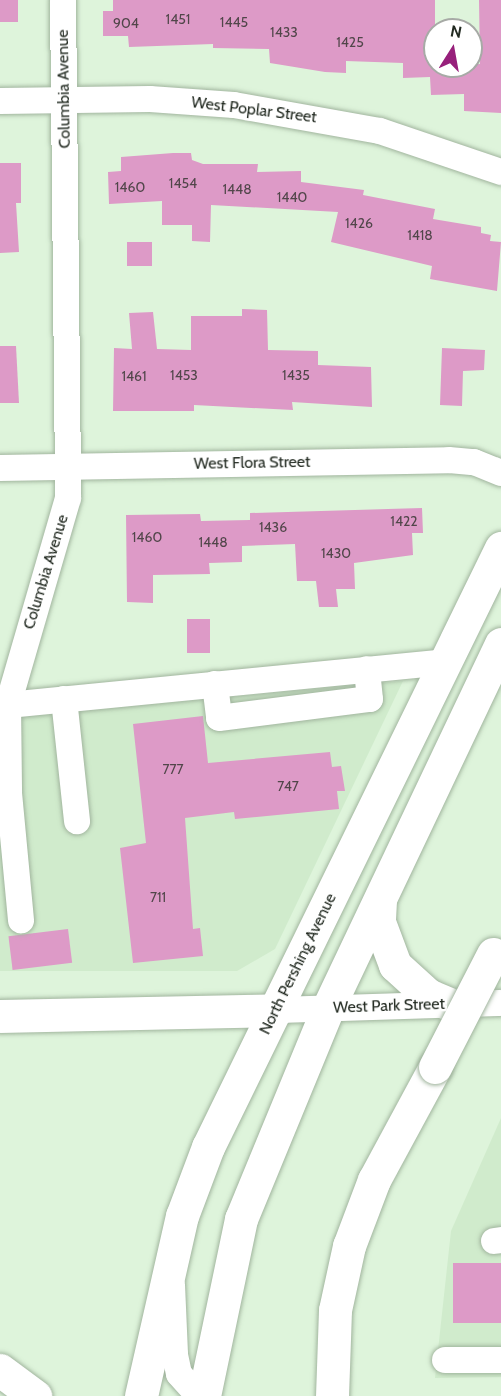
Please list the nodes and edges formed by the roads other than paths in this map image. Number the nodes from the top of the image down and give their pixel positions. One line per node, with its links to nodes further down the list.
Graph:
1 (63, 0): 2 (street, Columbia Avenue)
2 (64, 99): 3 (street, West Poplar Street); 4 (street, West Poplar Street); 5 (street, Columbia Avenue)
3 (0, 101)
4 (501, 172)
5 (69, 464): 6 (street, West Flora Street); 7 (street, West Flora Street); 13 (street, Columbia Avenue)
6 (0, 468)
7 (501, 472)
8 (501, 548): 10 (main road, North Pershing Avenue)
9 (501, 644): 16 (main road)
10 (443, 662): 11 (street); 16 (main road); 23 (main road, North Pershing Avenue)
11 (367, 669): 12 (street); 12 (street)
12 (215, 684): 14 (street)
13 (6, 695): 14 (street); 18 (street, Columbia Avenue)
14 (64, 699): 15 (street)
15 (77, 821)
16 (403, 850): 17 (main road)
17 (380, 899): 21 (main road); 22 (main road)
18 (21, 920)
19 (497, 946): 33 (main road, bridge)
20 (501, 1003): 21 (street, West Park Street)
21 (449, 1004): 22 (street, West Park Street)
22 (328, 1008): 23 (street, West Park Street); 32 (main road)
23 (276, 1010): 24 (main road); 25 (main road, North Pershing Avenue)
24 (0, 1016)
25 (170, 1267): 30 (main road, North Pershing Avenue); 31 (street)
26 (445, 1360): 27 (street)
27 (501, 1360)
28 (0, 1370): 29 (main road)
29 (35, 1396)
30 (141, 1396)
31 (199, 1396)
32 (204, 1396)
33 (332, 1396)

